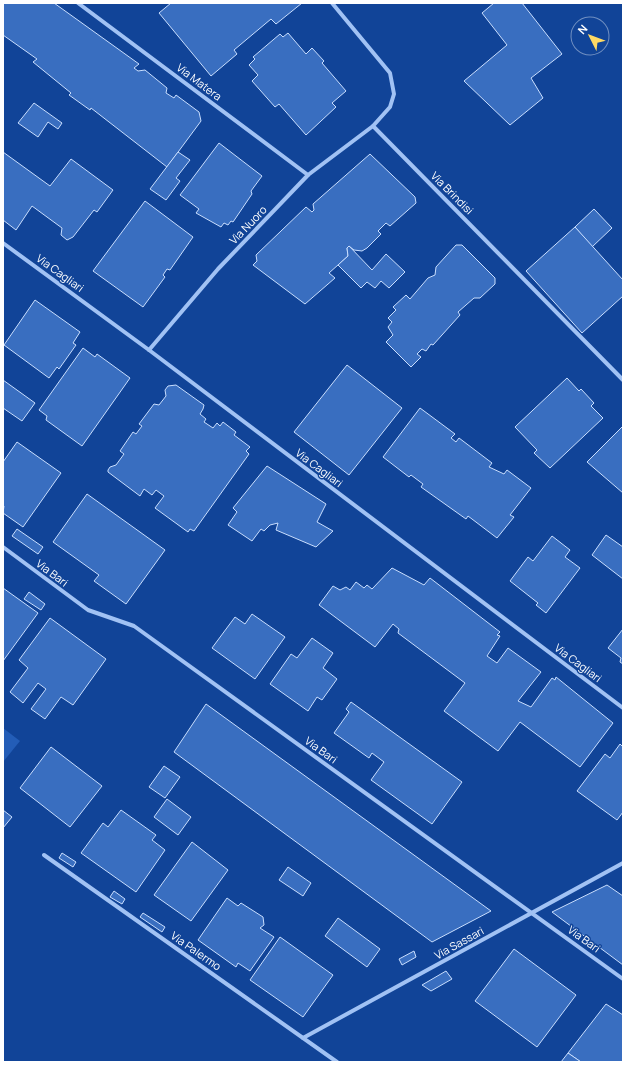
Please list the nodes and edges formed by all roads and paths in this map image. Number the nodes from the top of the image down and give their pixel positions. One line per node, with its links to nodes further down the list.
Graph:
1 (78, 3): 4 (street, Via Matera)
2 (332, 3): 3 (street)
3 (373, 126): 4 (street, Via Nuoro); 7 (street, Via Brindisi)
4 (308, 175): 6 (street, Via Nuoro)
5 (3, 243): 6 (street, Via Cagliari)
6 (149, 350): 9 (street, Via Cagliari)
7 (623, 380)
8 (3, 547): 12 (street, Via Bari)
9 (623, 708)
10 (44, 855): 14 (street, Via Palermo)
11 (623, 863): 12 (street, Via Sassari)
12 (533, 913): 13 (street, Via Bari); 14 (street, Via Sassari)
13 (623, 979)
14 (303, 1038): 15 (street, Via Palermo)
15 (337, 1062)

